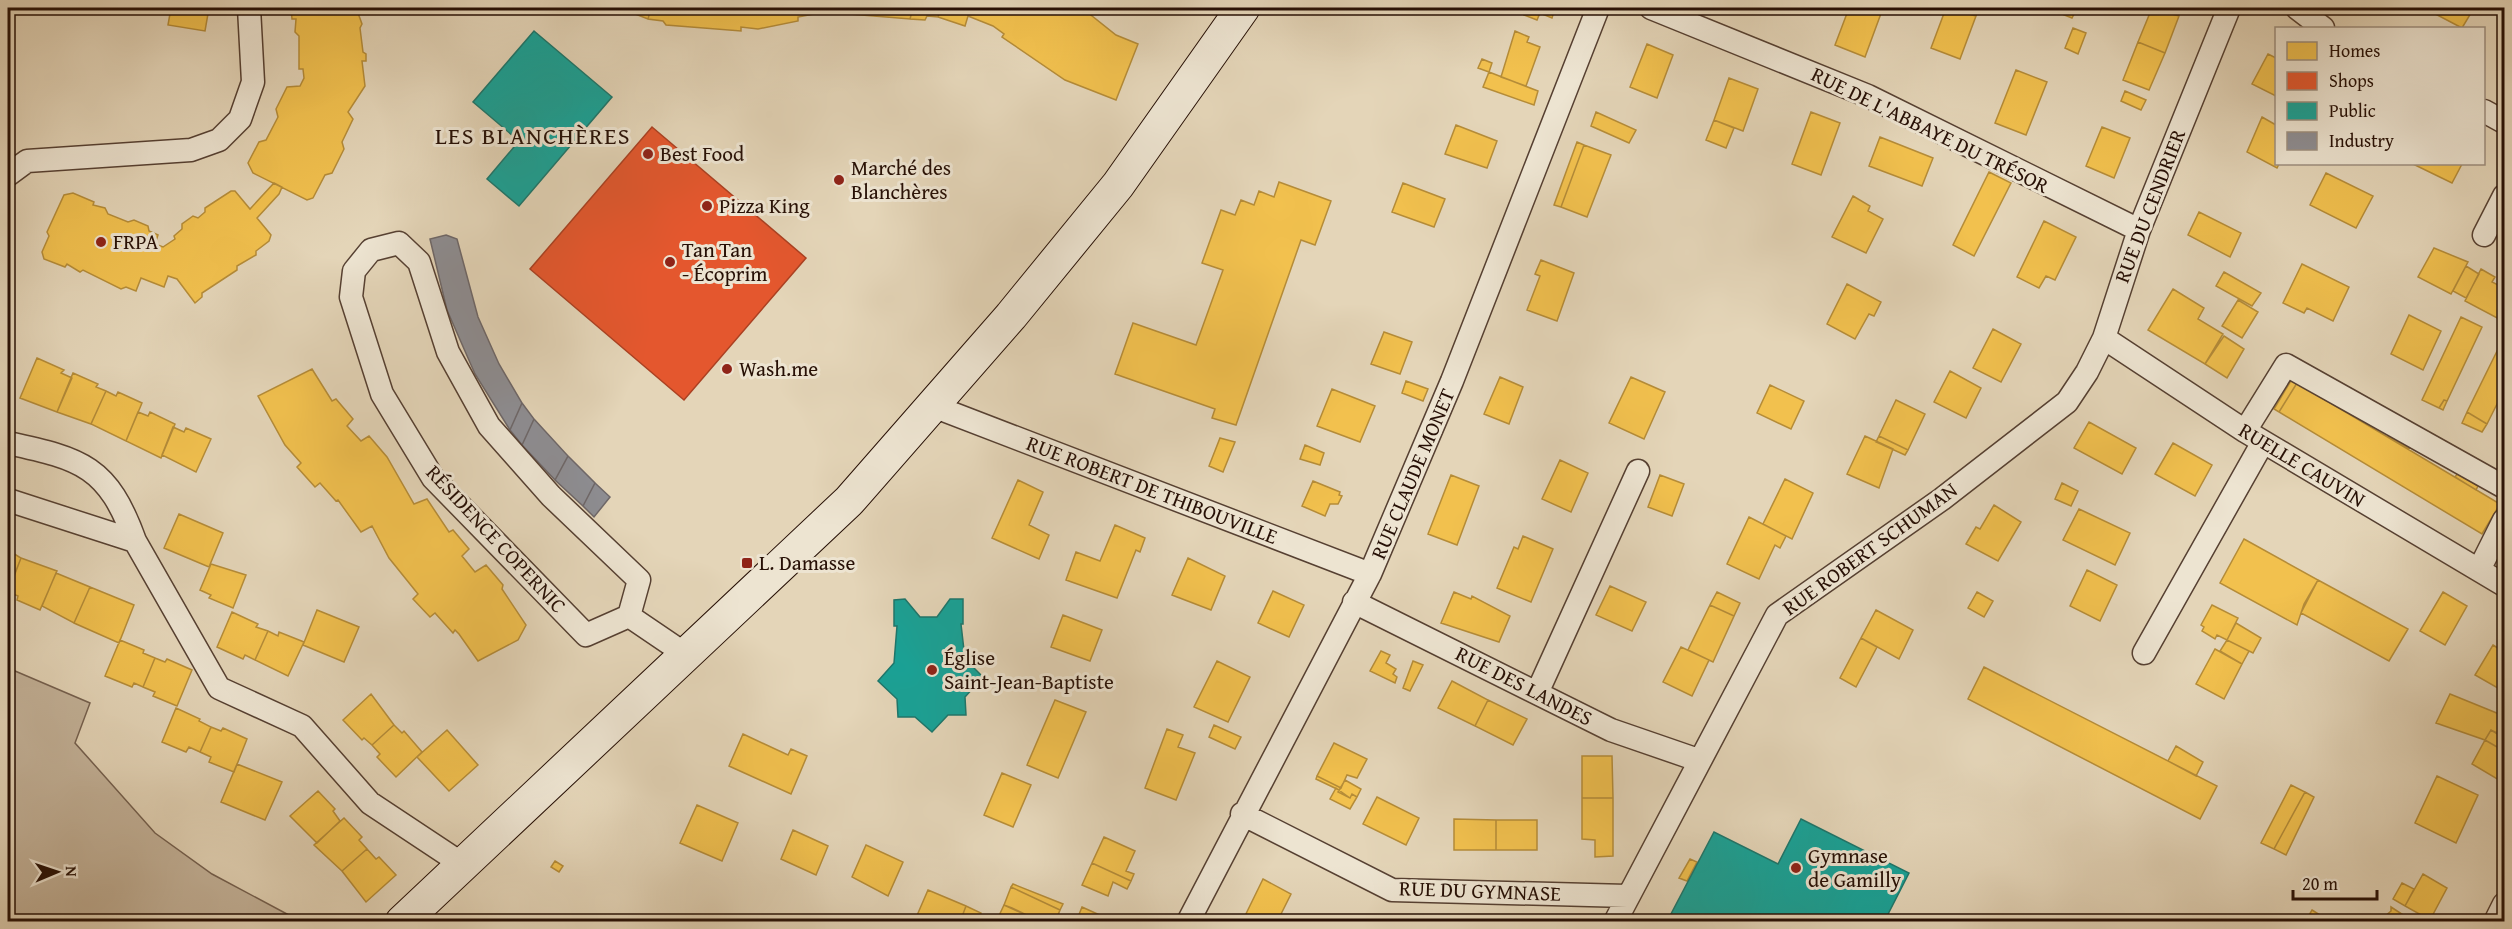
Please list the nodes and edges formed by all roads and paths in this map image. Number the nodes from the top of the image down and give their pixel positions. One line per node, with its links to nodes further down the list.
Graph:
1 (249, 8): 10 (street)
2 (1244, 8): 16 (street)
3 (1598, 8): 25 (street, RUE CLAUDE MONET)
4 (1651, 8): 12 (street, RUE DE L'ABBAYE DU TRÉSOR)
5 (2229, 8): 12 (street, RUE DU CENDRIER)
6 (2297, 8): 7 (street)
7 (2322, 27)
8 (2485, 112): 9 (street)
9 (2505, 122)
10 (8, 175)
11 (2505, 196): 13 (street)
12 (2139, 230): 14 (street, RUE DU CENDRIER)
13 (2484, 235)
14 (2104, 338): 15 (street, RUE DU CENDRIER); 17 (street, RUELLE CAUVIN)
15 (2067, 402): 32 (street, RUE ROBERT SCHUMAN)
16 (933, 406): 25 (street, RUE ROBERT DE THIBOUVILLE); 30 (street)
17 (2254, 436): 20 (street); 24 (street, RUELLE CAUVIN); 29 (street)
18 (8, 443): 23 (street)
19 (1638, 471): 31 (street)
20 (2505, 488)
21 (8, 500): 23 (street)
22 (2505, 520): 24 (street)
23 (135, 542): 34 (street)
24 (2479, 570): 26 (street, RUELLE CAUVIN)
25 (1370, 574): 27 (street, RUE CLAUDE MONET)
26 (2505, 585)
27 (1354, 602): 31 (street, RUE DES LANDES); 33 (street, RUE CLAUDE MONET)
28 (629, 616): 28 (street, RÉSIDENCE COPERNIC); 30 (street)
29 (2144, 653)
30 (685, 654): 34 (street)
31 (1537, 693): 32 (street, RUE DES LANDES)
32 (1698, 760): 35 (street, RUE ROBERT SCHUMAN)
33 (1242, 814): 35 (street, RUE DU GYMNASE); 38 (street, RUE CLAUDE MONET)
34 (462, 864): 37 (street)
35 (1627, 896): 39 (street, RUE ROBERT SCHUMAN)
36 (2505, 904): 40 (street)
37 (402, 921)
38 (1188, 921)
39 (1615, 921)
40 (2495, 921)

